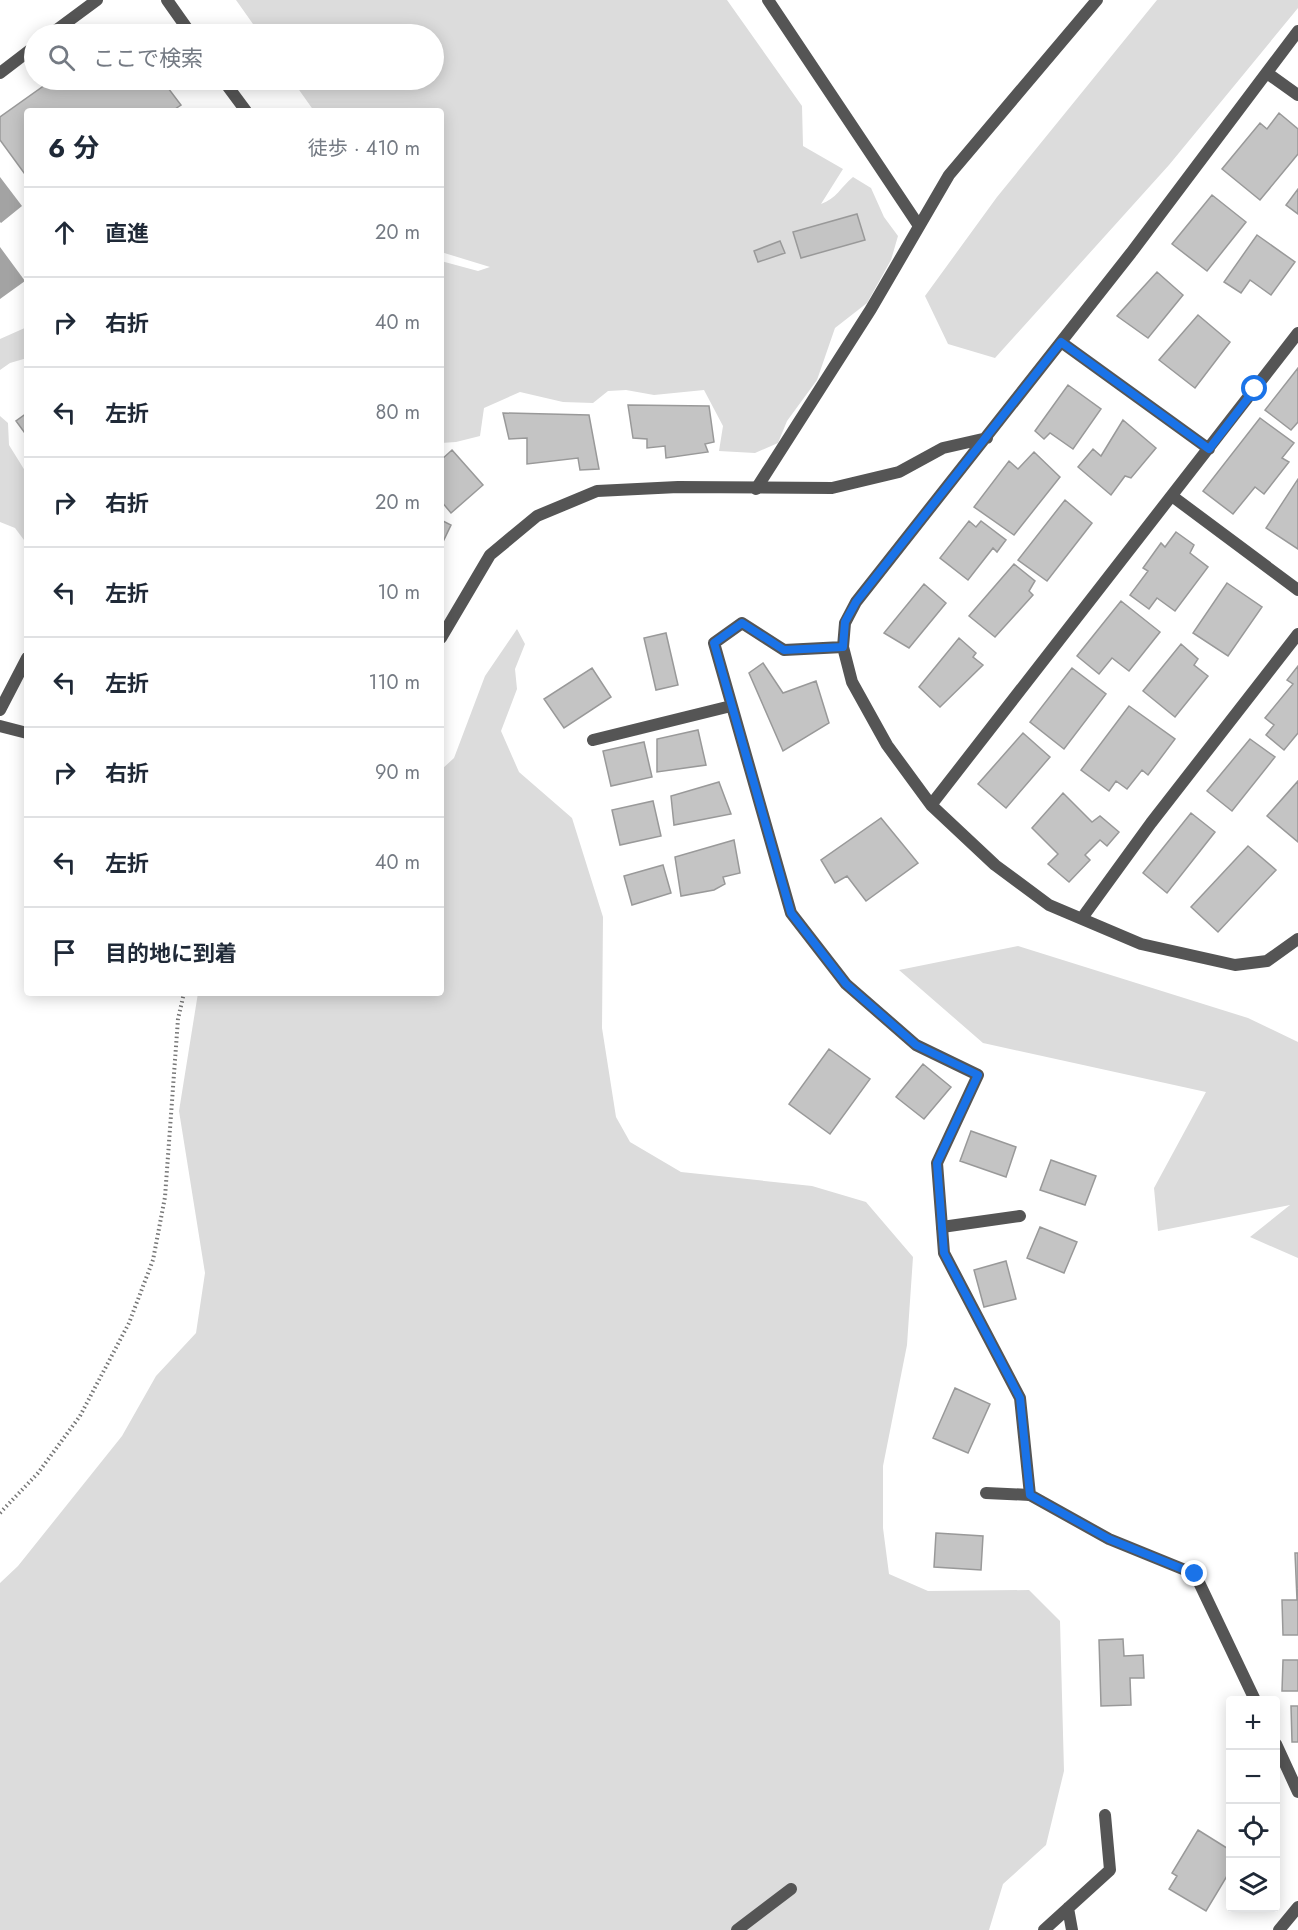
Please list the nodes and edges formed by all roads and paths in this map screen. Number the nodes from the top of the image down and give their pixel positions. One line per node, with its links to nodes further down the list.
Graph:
1 (97, 0): 5 (street)
2 (167, 0): 6 (street)
3 (768, 0): 14 (street)
4 (1097, 0): 14 (street)
5 (65, 24)
6 (184, 24)
7 (1298, 31): 9 (street)
8 (24, 55): 10 (street)
9 (1267, 72): 12 (street); 16 (street)
10 (0, 73)
11 (231, 90): 13 (street)
12 (1298, 95)
13 (244, 108)
14 (919, 226): 19 (street)
15 (1298, 333): 18 (street)
16 (1061, 342): 17 (street); 18 (street)
17 (987, 438): 19 (street); 24 (street)
18 (1209, 449): 20 (street)
19 (756, 489): 22 (street)
20 (1172, 496): 21 (street); 31 (street)
21 (1298, 590)
22 (444, 633)
23 (1298, 634): 32 (street)
24 (843, 647): 26 (street); 31 (street)
25 (24, 664): 27 (street)
26 (731, 706): 30 (street); 36 (street)
27 (0, 710)
28 (0, 726): 29 (street)
29 (24, 731)
30 (593, 740)
31 (931, 805): 32 (street)
32 (1082, 918): 33 (street)
33 (1298, 939)
34 (183, 996): 39 (path)
35 (1020, 1216): 36 (street)
36 (942, 1227): 38 (street)
37 (986, 1493): 38 (street)
38 (1030, 1495): 40 (street)
39 (0, 1513)
40 (1253, 1696)
41 (1278, 1750): 42 (street)
42 (1298, 1792)
43 (1105, 1815): 46 (street)
44 (791, 1889): 48 (street)
45 (1298, 1907): 51 (street)
46 (1068, 1908): 49 (street); 50 (street)
47 (1298, 1912): 52 (street)
48 (737, 1930)
49 (1044, 1930)
50 (1072, 1930)
51 (1279, 1930)
52 (1289, 1930)

